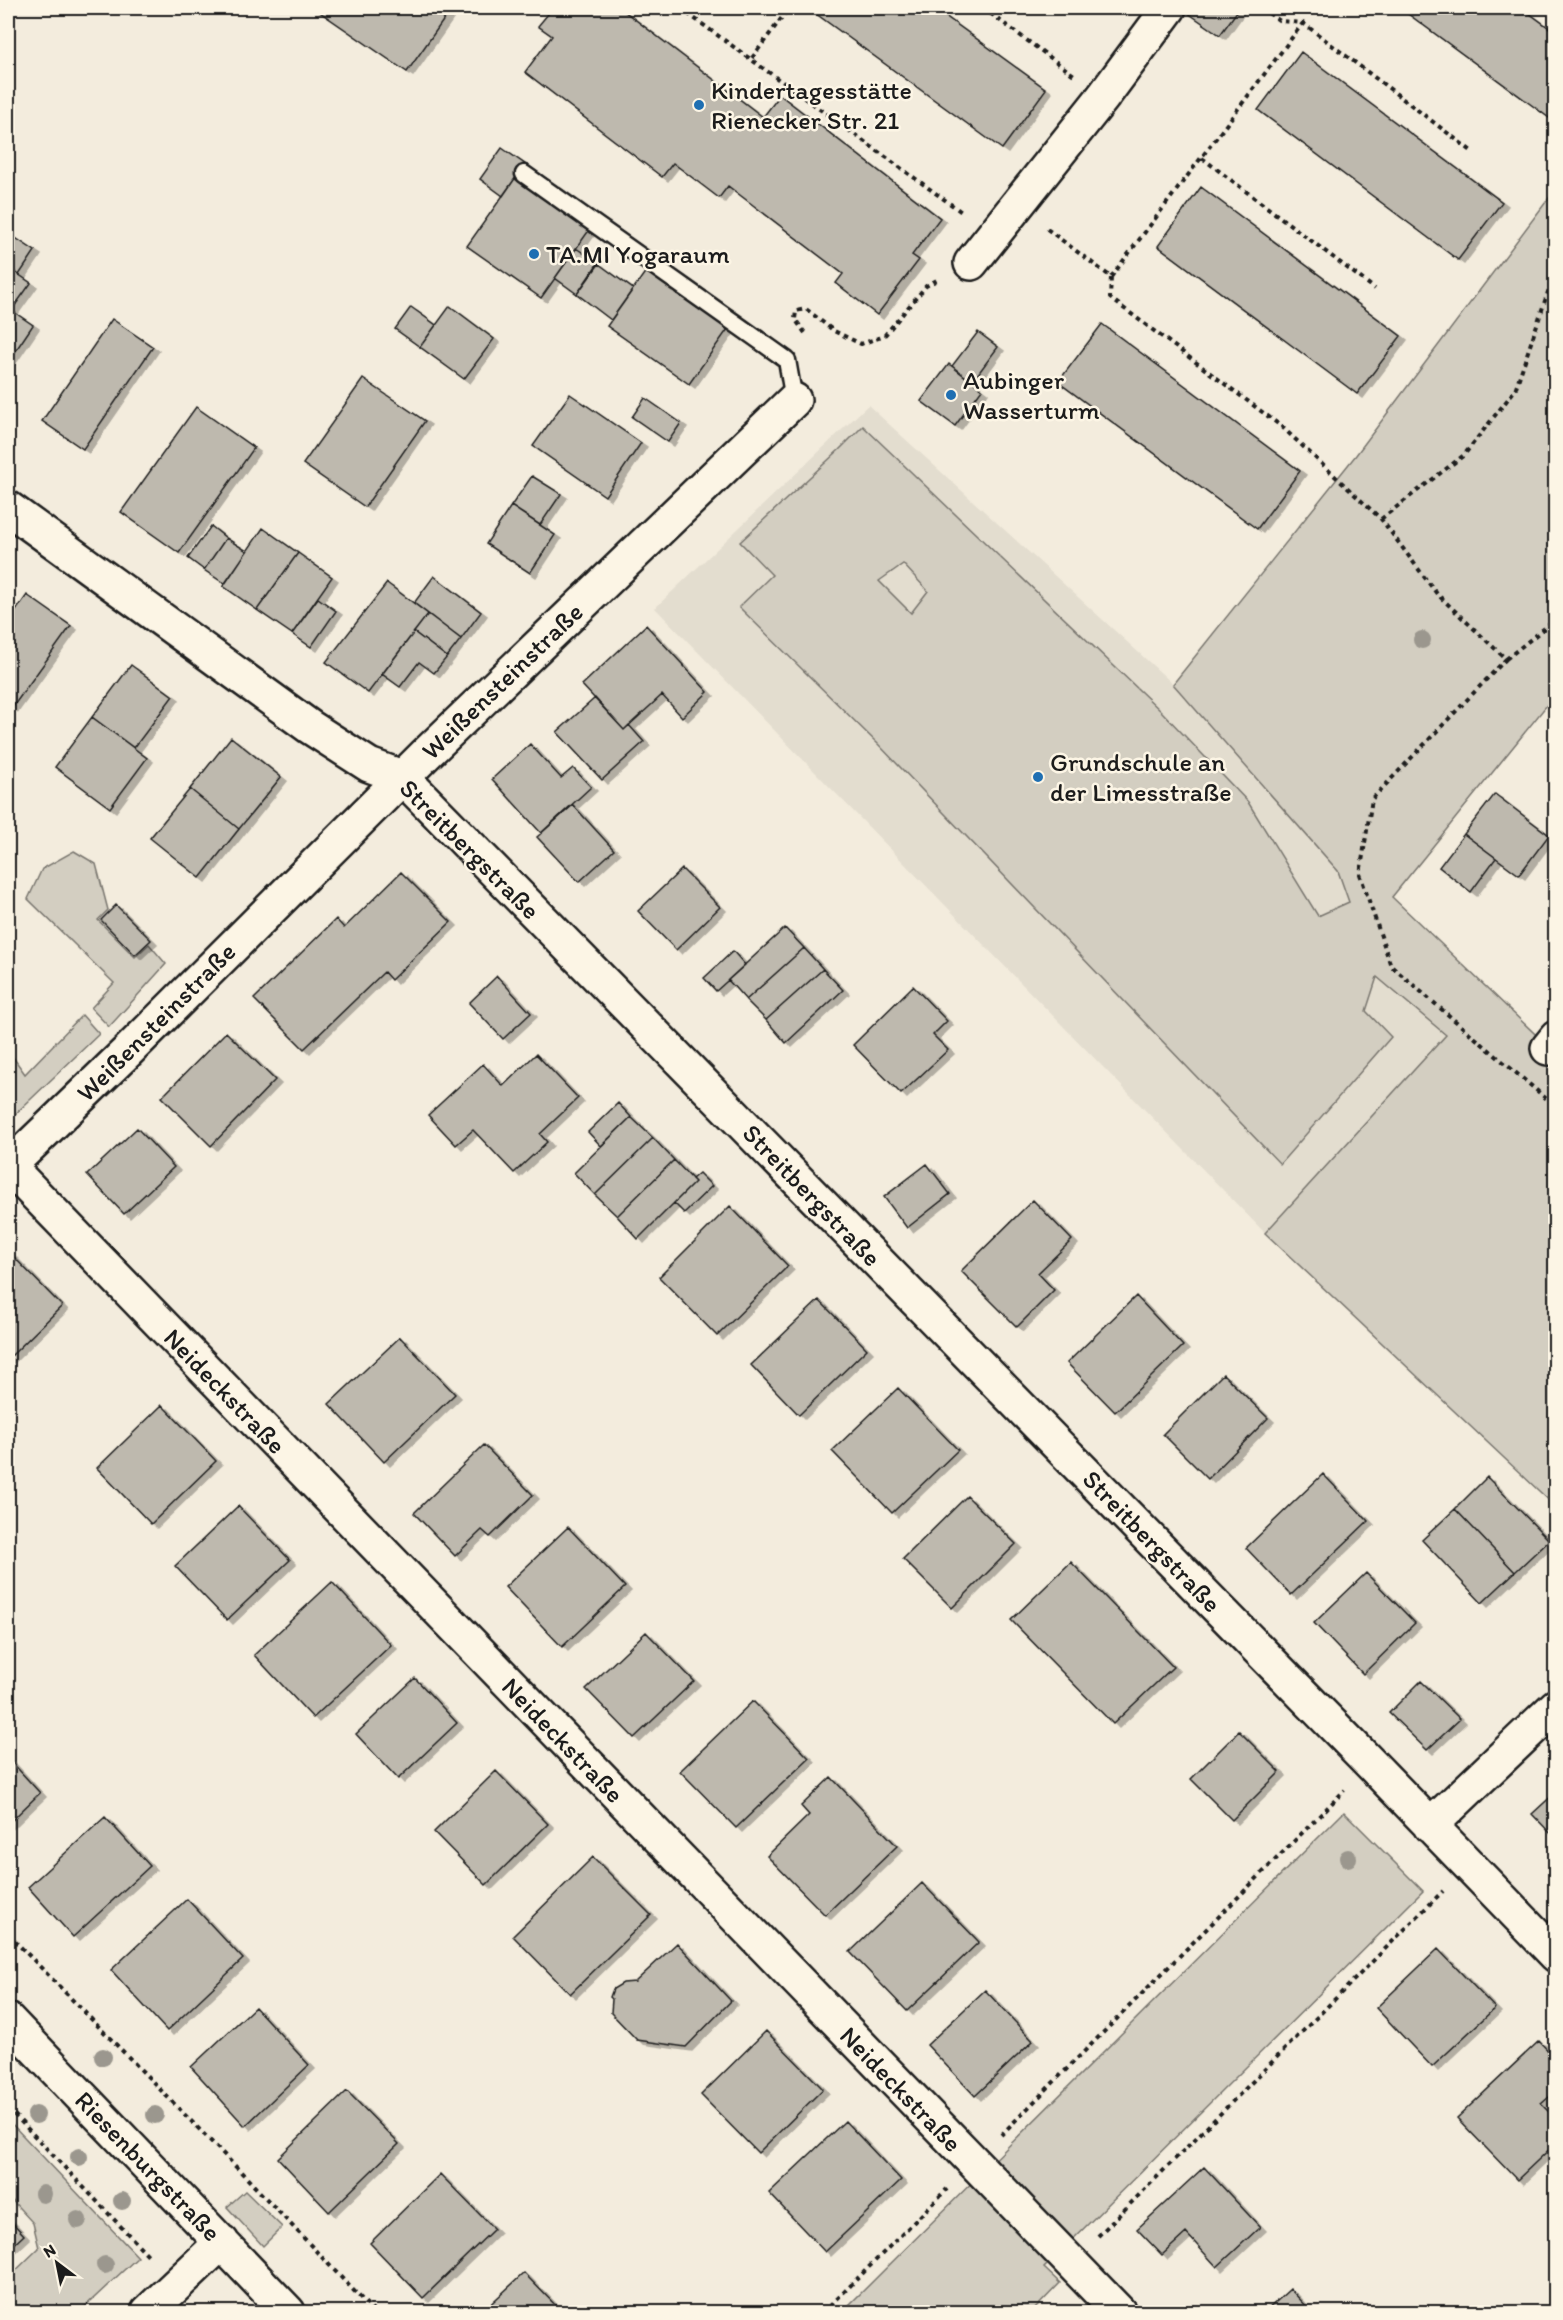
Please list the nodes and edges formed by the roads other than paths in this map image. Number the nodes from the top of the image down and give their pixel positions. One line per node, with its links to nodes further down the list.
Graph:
1 (1169, 8): 3 (street)
2 (524, 174): 4 (lane)
3 (971, 262)
4 (794, 400): 6 (street, Weißensteinstraße)
5 (8, 508): 6 (street, Streitbergstraße)
6 (402, 777): 7 (street, Weißensteinstraße); 9 (street, Streitbergstraße)
7 (8, 1167): 15 (street, Neideckstraße)
8 (1556, 1706): 9 (street)
9 (1430, 1826): 10 (street, Streitbergstraße)
10 (1556, 1955)
11 (8, 2020): 12 (street, Riesenburgstraße)
12 (222, 2242): 13 (street); 14 (street, Riesenburgstraße)
13 (148, 2313)
14 (288, 2313)
15 (1119, 2313)

